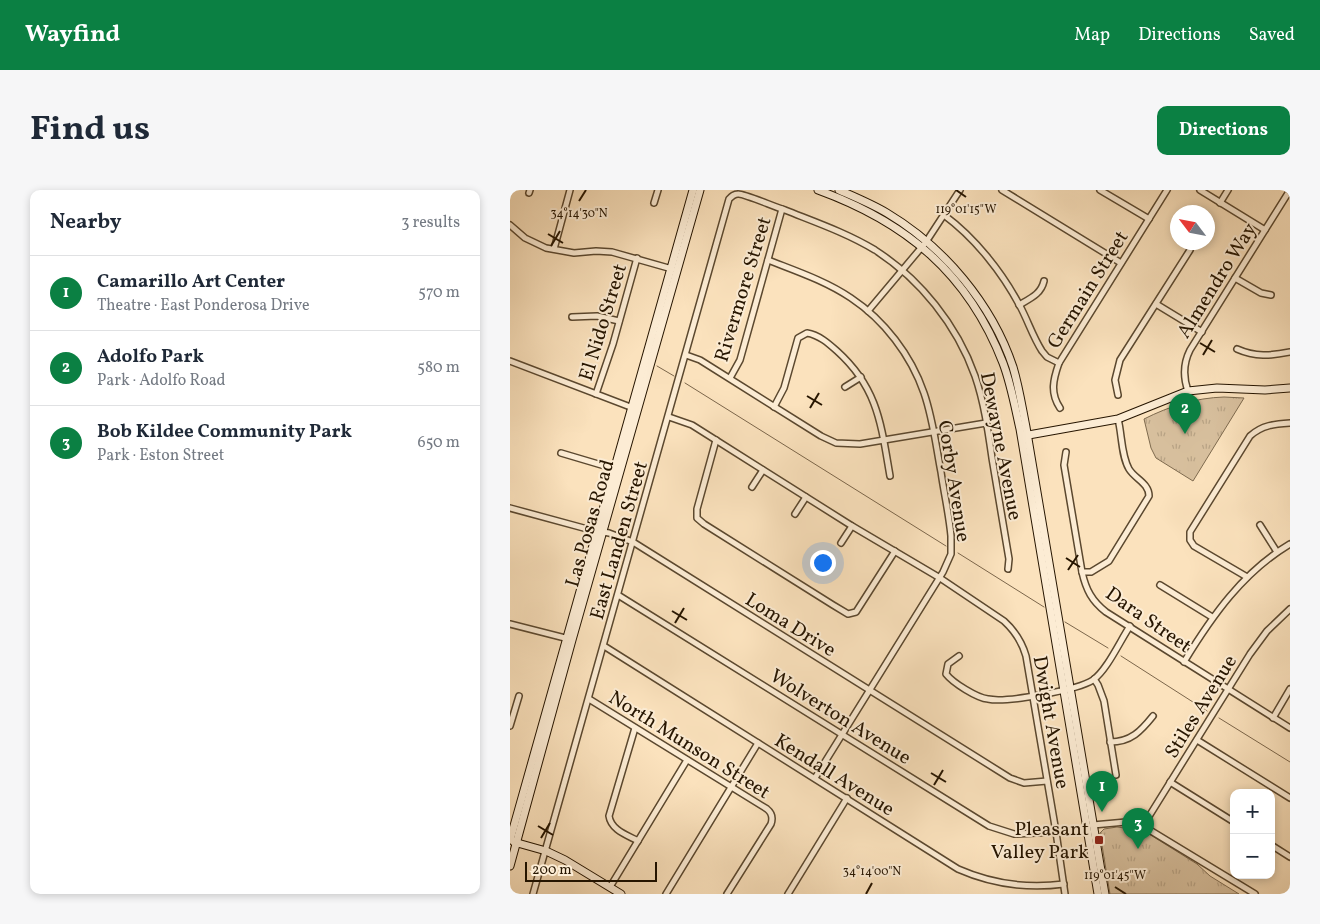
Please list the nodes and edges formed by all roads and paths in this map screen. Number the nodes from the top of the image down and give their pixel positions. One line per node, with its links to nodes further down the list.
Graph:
1 (570, 190): 23 (street)
2 (658, 190): 15 (street)
3 (693, 190): 28 (main road, Las Posas Road)
4 (700, 190): 28 (main road, Las Posas Road)
5 (818, 190): 22 (main road)
6 (839, 190): 22 (main road)
7 (960, 190): 18 (street)
8 (1002, 190): 27 (street)
9 (1100, 190): 19 (street)
10 (1167, 190): 19 (street, Germain Street)
11 (1200, 190): 16 (street)
12 (1228, 190): 16 (street)
13 (1290, 190): 21 (street, Almendro Way)
14 (733, 196): 17 (street, Dewayne Avenue); 41 (street, East Landen Street)
15 (654, 203)
16 (1220, 203): 21 (street)
17 (782, 210): 26 (street, Rivermore Street); 29 (street, Dewayne Avenue)
18 (944, 216): 22 (street); 34 (street)
19 (1149, 219): 27 (street, Germain Street)
20 (510, 225): 23 (street)
21 (1265, 230): 30 (street, Almendro Way)
22 (924, 244): 29 (street); 59 (main road)
23 (554, 249): 25 (street)
24 (1190, 250): 33 (street)
25 (637, 258): 28 (street); 37 (street, El Nido Street)
26 (768, 260): 35 (street, Corby Avenue); 44 (street, Rivermore Street)
27 (1121, 263): 43 (street, Germain Street)
28 (674, 269): 53 (main road, Las Posas Road)
29 (903, 270): 35 (street); 56 (street, Dewayne Avenue)
30 (1235, 278): 32 (street); 38 (street, Almendro Way)
31 (1044, 281): 34 (street)
32 (1271, 296)
33 (1156, 304): 38 (street); 50 (street)
34 (1019, 305): 43 (street)
35 (868, 311): 58 (street, Corby Avenue)
36 (572, 317): 37 (street)
37 (619, 321): 49 (street, El Nido Street)
38 (1202, 332): 48 (street, Almendro Way)
39 (1237, 349): 40 (street)
40 (1290, 352)
41 (686, 355): 44 (street); 54 (street, East Landen Street)
42 (510, 361): 49 (street)
43 (1059, 363): 52 (street, Germain Street)
44 (730, 378): 51 (street)
45 (861, 378): 46 (street); 51 (street); 61 (street)
46 (846, 386)
47 (1290, 388): 48 (main road)
48 (1188, 392): 55 (main road)
49 (596, 394): 53 (street)
50 (1118, 395)
51 (774, 407): 61 (street)
52 (1060, 408)
53 (635, 409): 64 (main road, Las Posas Road); 73 (main road, Las Posas Road)
54 (669, 417): 60 (street, Dwight Avenue); 74 (street, East Landen Street)
55 (1118, 419): 59 (main road); 80 (street)
56 (986, 423): 58 (street); 79 (street, Dewayne Avenue)
57 (1290, 423): 82 (street)
58 (934, 432): 61 (street); 81 (street, Corby Avenue)
59 (1024, 436): 94 (main road)
60 (716, 440): 65 (street, Dwight Avenue); 77 (street)
61 (884, 440): 66 (street)
62 (1066, 452): 80 (street, Dara Street)
63 (561, 453): 64 (street)
64 (615, 470): 73 (main road, Las Posas Road)
65 (763, 470): 67 (street); 68 (street, Dwight Avenue)
66 (890, 476)
67 (752, 487)
68 (806, 497): 70 (street); 72 (street, Dwight Avenue)
69 (510, 508): 73 (street, Loma Drive)
70 (795, 514)
71 (1260, 525): 78 (street)
72 (852, 526): 75 (street); 77 (street, Dwight Avenue)
73 (600, 532): 74 (street, Loma Drive); 89 (main road, Las Posas Road)
74 (633, 542): 84 (street, East Landen Street); 96 (street, Loma Drive)
75 (841, 543)
76 (1290, 544): 78 (street)
77 (895, 551): 81 (street, Dwight Avenue)
78 (1277, 552): 82 (street)
79 (1008, 569)
80 (1082, 572): 88 (street, Dara Street)
81 (940, 578): 96 (street, Corby Avenue); 98 (street, Dwight Avenue)
82 (1246, 578): 86 (street)
83 (1160, 586): 86 (street)
84 (618, 595): 90 (street, East Landen Street); 106 (street, Wolverton Avenue)
85 (1290, 609): 97 (street, Stiles Avenue)
86 (1212, 617): 92 (street)
87 (510, 624): 89 (street)
88 (1130, 626): 92 (street, Dara Street); 93 (street)
89 (569, 639): 122 (main road, Las Posas Road)
90 (604, 646): 100 (street, East Landen Street); 109 (street, Kendall Avenue)
91 (959, 656): 98 (street)
92 (1184, 662): 97 (street, Dara Street)
93 (1094, 679): 94 (street); 108 (street)
94 (1067, 689): 98 (street); 119 (main road)
95 (1290, 689): 102 (street)
96 (870, 690): 106 (street, Corby Avenue); 113 (street, Loma Drive)
97 (1229, 690): 102 (street, Dara Street); 107 (street, Stiles Avenue)
98 (1032, 695): 113 (street, Dwight Avenue)
99 (519, 696): 103 (street)
100 (589, 699): 104 (street, North Munson Street); 125 (street, East Landen Street)
101 (1153, 716): 108 (street)
102 (1273, 718): 105 (street, Dara Street)
103 (510, 726)
104 (635, 728): 110 (street, North Munson Street); 123 (street)
105 (1290, 728)
106 (842, 734): 112 (street, Corby Avenue); 121 (street, Wolverton Avenue)
107 (1197, 740): 114 (street, Stiles Avenue); 117 (street)
108 (1110, 742): 111 (street)
109 (758, 743): 112 (street, Kendall Avenue); 115 (street)
110 (687, 760): 115 (street, North Munson Street); 123 (street)
111 (1116, 775)
112 (815, 778): 116 (street, Kendall Avenue)
113 (1047, 781): 121 (street, Dwight Avenue)
114 (1170, 782): 118 (street); 120 (street, Stiles Avenue)
115 (732, 788): 132 (street); 133 (street, North Munson Street)
116 (847, 798): 128 (street, Kendall Avenue); 134 (street)
117 (1290, 798)
118 (1230, 820)
119 (1090, 825): 120 (street); 136 (main road); 137 (main road)
120 (1143, 826): 138 (street)
121 (1056, 832): 128 (street, Dwight Avenue)
122 (512, 841): 125 (main road); 127 (main road, Las Posas Road)
123 (638, 841): 129 (street)
124 (1275, 848): 126 (street)
125 (546, 851): 129 (main road); 130 (street, East Landen Street)
126 (1290, 857)
127 (510, 866)
128 (1064, 884): 135 (street, Dwight Avenue)
129 (610, 887): 131 (main road)
130 (533, 894)
131 (620, 894)
132 (666, 894)
133 (727, 894)
134 (788, 894)
135 (1065, 894)
136 (1098, 894)
137 (1105, 894)
138 (1254, 894)

